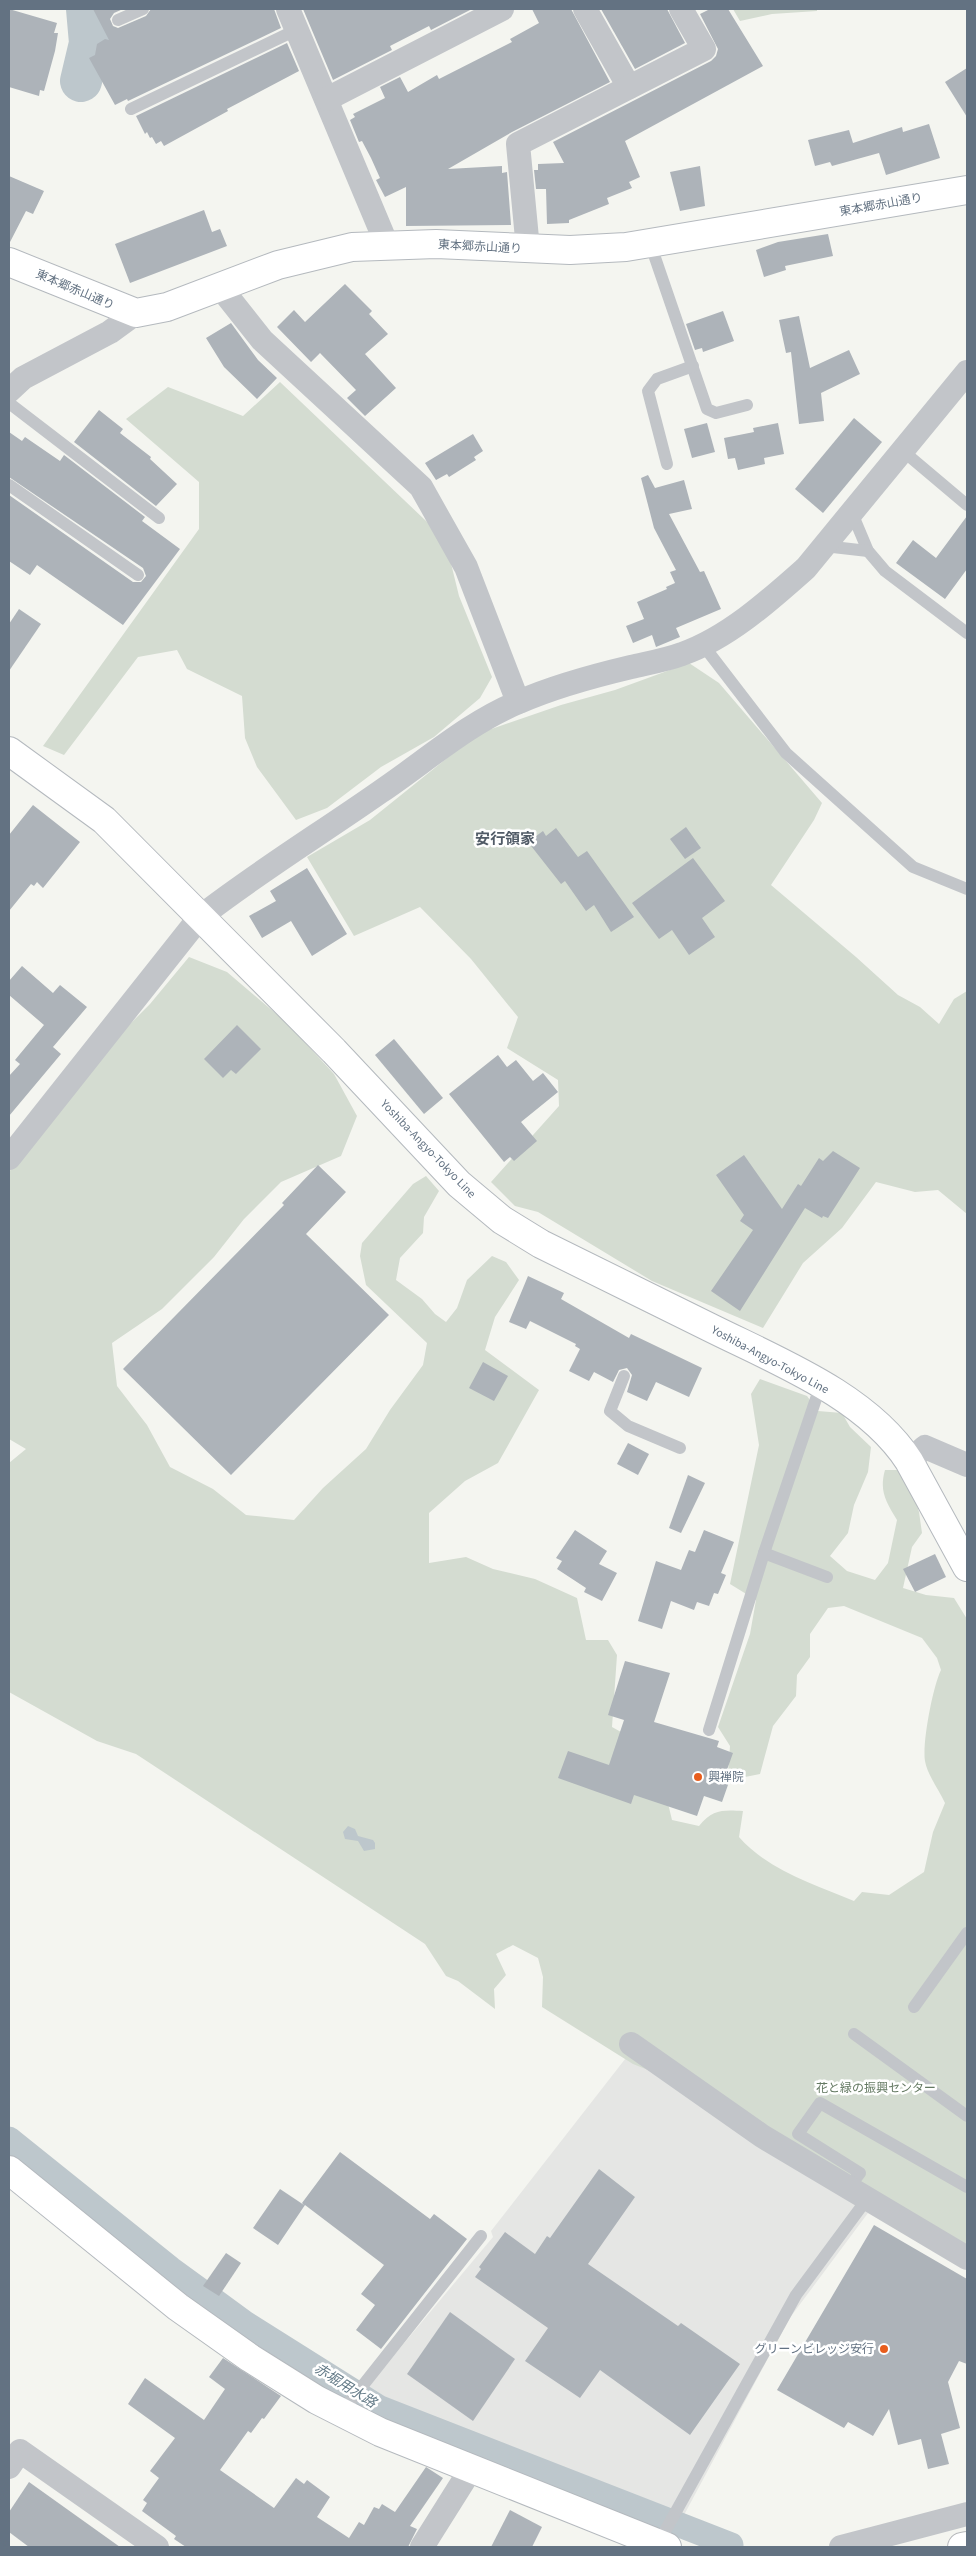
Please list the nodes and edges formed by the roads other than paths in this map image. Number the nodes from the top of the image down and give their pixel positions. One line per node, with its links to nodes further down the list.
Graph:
1 (143, 9): 6 (lane)
2 (502, 9): 8 (street)
3 (585, 9): 7 (street)
4 (682, 9): 7 (street)
5 (292, 19): 8 (street); 9 (lane)
6 (118, 20)
7 (629, 87): 13 (street)
8 (327, 99): 11 (street)
9 (131, 109)
10 (967, 190): 12 (main road, 東本郷赤山通り)
11 (387, 244): 13 (main road, 東本郷赤山通り); 15 (main road, 東本郷赤山通り)
12 (650, 244): 13 (main road, 東本郷赤山通り); 17 (lane)
13 (528, 249)
14 (9, 262): 16 (main road, 東本郷赤山通り)
15 (220, 288): 16 (main road, 東本郷赤山通り); 33 (street)
16 (136, 313): 19 (street)
17 (693, 366): 21 (lane); 23 (lane)
18 (967, 372): 22 (street)
19 (9, 391)
20 (9, 403): 27 (lane)
21 (747, 405)
22 (903, 451): 25 (lane); 26 (street)
23 (667, 464)
24 (9, 485): 30 (lane)
25 (967, 505)
26 (852, 513): 28 (street); 29 (lane)
27 (159, 518)
28 (824, 546): 29 (lane); 32 (street)
29 (868, 551): 31 (lane)
30 (138, 575)
31 (967, 633)
32 (703, 645): 33 (street); 35 (lane)
33 (518, 702): 36 (street)
34 (9, 751): 36 (main road, Yoshiba-Angyo-Tokyo Line)
35 (967, 889)
36 (200, 917): 37 (street); 39 (main road, Yoshiba-Angyo-Tokyo Line)
37 (9, 1158)
38 (624, 1376): 40 (lane)
39 (820, 1384): 41 (main road, Yoshiba-Angyo-Tokyo Line); 43 (lane)
40 (680, 1448)
41 (910, 1461): 42 (street); 44 (main road, Yoshiba-Angyo-Tokyo Line)
42 (967, 1465)
43 (764, 1553): 45 (lane); 46 (lane)
44 (967, 1567)
45 (827, 1577)
46 (709, 1730)
47 (967, 1933): 48 (lane)
48 (914, 2007)
49 (854, 2034): 51 (lane)
50 (631, 2044): 54 (street)
51 (967, 2116)
52 (9, 2170): 57 (main road)
53 (967, 2187): 54 (lane)
54 (858, 2193): 56 (street); 61 (lane)
55 (481, 2236): 57 (lane)
56 (967, 2258)
57 (341, 2413): 59 (main road)
58 (9, 2467): 63 (street)
59 (471, 2469): 61 (main road); 64 (street)
60 (967, 2514): 65 (street)
61 (663, 2546)
62 (967, 2546): 66 (main road)
63 (157, 2547)
64 (422, 2547)
65 (841, 2547)
66 (962, 2547)

